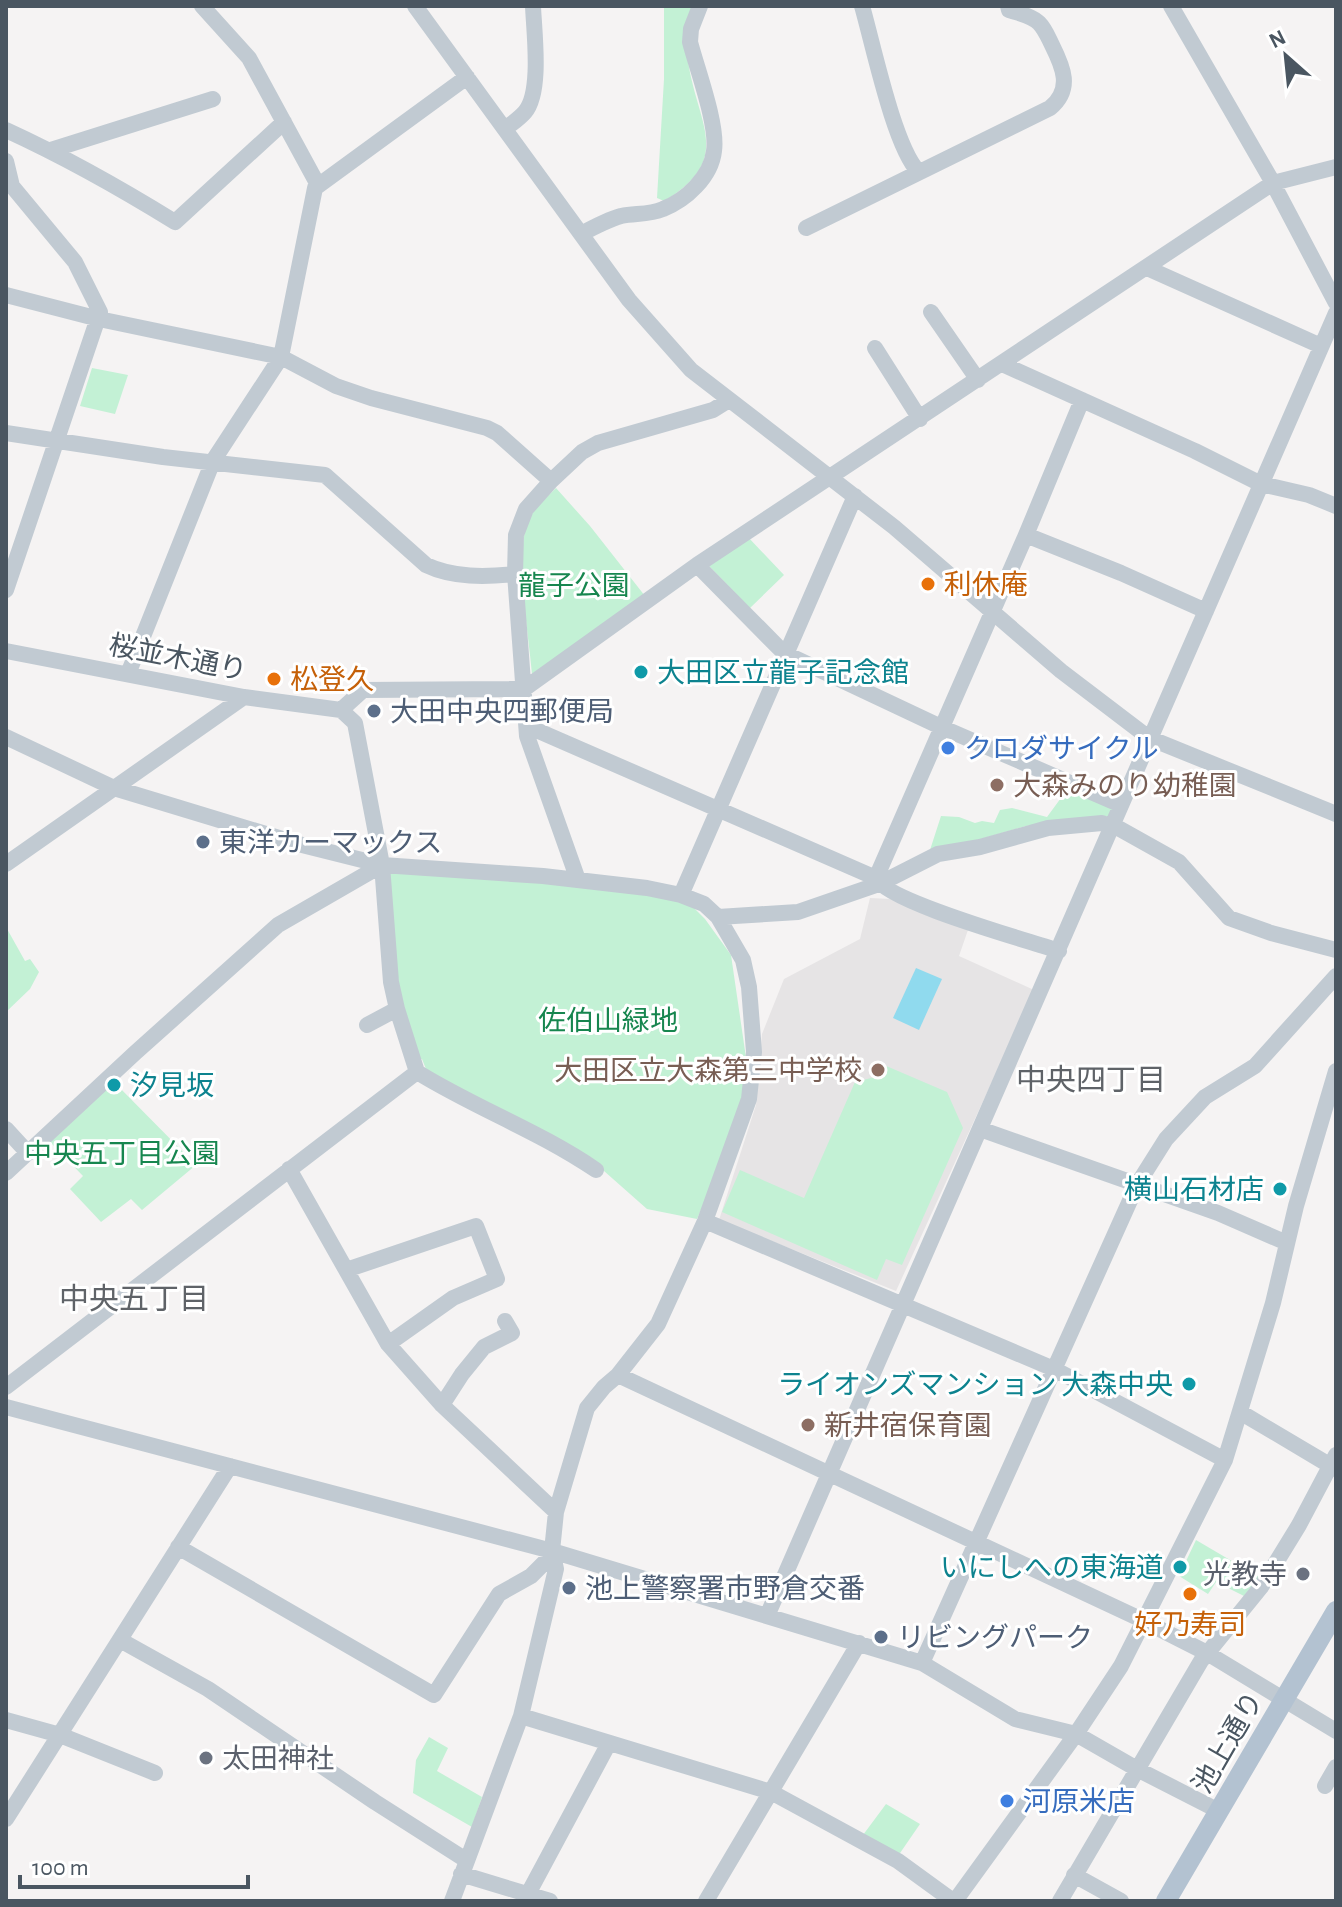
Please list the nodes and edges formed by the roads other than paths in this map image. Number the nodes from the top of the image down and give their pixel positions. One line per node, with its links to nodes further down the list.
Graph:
1 (202, 6): 10 (street)
2 (415, 6): 8 (street)
3 (533, 6): 11 (street)
4 (700, 6): 20 (street)
5 (862, 6): 16 (street)
6 (1008, 6): 16 (street)
7 (1171, 6): 17 (street)
8 (467, 77): 11 (street); 18 (street)
9 (213, 99): 13 (street)
10 (284, 122): 13 (street); 18 (street)
11 (505, 129): 20 (street)
12 (6, 130): 13 (street)
13 (51, 150)
14 (6, 161): 25 (street)
15 (1336, 167): 17 (street)
16 (918, 171): 19 (street)
17 (1273, 183): 21 (street); 24 (street)
18 (318, 185): 28 (street)
19 (806, 228)
20 (581, 234): 31 (street)
21 (1147, 268): 26 (street); 29 (street)
22 (6, 295): 25 (street)
23 (931, 312): 30 (street)
24 (1336, 313): 26 (street)
25 (99, 319): 28 (street); 35 (street)
26 (1321, 346): 39 (street)
27 (875, 348): 33 (street)
28 (281, 357): 36 (street); 38 (street)
29 (1002, 364): 30 (street); 32 (street)
30 (978, 380): 33 (street)
31 (729, 400): 37 (street); 38 (street)
32 (1082, 400): 39 (street); 42 (street)
33 (920, 419): 37 (street)
34 (6, 433): 35 (street)
35 (58, 441): 36 (street); 45 (street)
36 (213, 461): 44 (street); 50 (street)
37 (831, 478): 40 (street); 43 (street)
38 (551, 481): 44 (street)
39 (1261, 484): 41 (street); 46 (street)
40 (855, 496): 47 (street); 49 (street)
41 (1336, 506)
42 (1026, 535): 46 (street); 47 (street)
43 (697, 565): 49 (street); 51 (street)
44 (515, 574): 51 (street)
45 (6, 590)
46 (1206, 611): 57 (street)
47 (992, 612): 55 (street); 57 (street)
48 (6, 651): 50 (street, 桜並木通り)
49 (784, 653): 55 (street); 60 (street)
50 (128, 674): 52 (street, 桜並木通り)
51 (524, 689): 53 (street); 54 (street)
52 (244, 697): 53 (street, 桜並木通り); 58 (street)
53 (341, 710): 64 (street)
54 (527, 726): 60 (street); 65 (street)
55 (941, 727): 59 (street); 66 (street)
56 (6, 737): 58 (street)
57 (1149, 738): 59 (street); 61 (street)
58 (114, 788): 63 (street); 64 (street)
59 (1121, 805): 62 (street)
60 (717, 809): 66 (street); 67 (street)
61 (1336, 814)
62 (1111, 826): 66 (street); 69 (street); 70 (street)
63 (6, 864)
64 (382, 865): 65 (street); 72 (street); 78 (street)
65 (578, 880): 67 (street)
66 (878, 881): 68 (street); 70 (street)
67 (681, 895): 68 (street)
68 (718, 917): 83 (street)
69 (1336, 950)
70 (1059, 951): 77 (street)
71 (1336, 976): 82 (street)
72 (397, 1009): 73 (street); 75 (street)
73 (367, 1025)
74 (1336, 1071): 84 (street)
75 (417, 1072): 79 (street); 80 (street)
76 (6, 1129): 78 (street)
77 (980, 1129): 82 (street); 86 (street)
78 (28, 1153): 81 (street)
79 (289, 1169): 85 (street); 91 (street)
80 (596, 1170)
81 (6, 1173)
82 (1137, 1185): 84 (street); 89 (street)
83 (705, 1221): 86 (street); 90 (street)
84 (1287, 1243): 94 (street)
85 (346, 1270): 88 (street); 88 (street)
86 (903, 1305): 89 (street); 98 (street)
87 (505, 1321): 92 (street)
88 (388, 1344): 92 (street)
89 (1054, 1369): 95 (street); 100 (street)
90 (618, 1375): 98 (street); 99 (street)
91 (6, 1387)
92 (442, 1405): 99 (street)
93 (6, 1407): 97 (street)
94 (1240, 1412): 95 (street); 96 (street)
95 (1225, 1460): 105 (street)
96 (1334, 1463): 108 (street)
97 (230, 1466): 101 (street); 102 (street)
98 (831, 1473): 100 (street); 104 (street)
99 (556, 1512): 102 (street)
100 (976, 1542): 105 (street); 109 (street)
101 (178, 1547): 102 (street); 106 (street)
102 (552, 1551): 104 (street); 111 (street)
103 (1336, 1611): 110 (main road, 池上通り)
104 (767, 1616): 107 (street)
105 (1144, 1622): 108 (street); 114 (street)
106 (120, 1640): 115 (street); 124 (street)
107 (859, 1643): 109 (street); 121 (street)
108 (1207, 1653): 110 (street); 118 (street)
109 (922, 1663): 114 (street)
110 (1284, 1701): 113 (street); 122 (main road, 池上通り)
111 (521, 1716): 116 (street); 124 (street)
112 (6, 1720): 115 (street)
113 (1336, 1731)
114 (1076, 1734): 118 (street); 130 (street)
115 (60, 1735): 119 (street); 123 (street)
116 (609, 1743): 121 (street); 126 (street)
117 (1336, 1767): 120 (street)
118 (1137, 1769): 122 (street); 125 (street)
119 (155, 1773)
120 (1325, 1786)
121 (771, 1792): 129 (street); 130 (street)
122 (1219, 1811): 133 (main road, 池上通り)
123 (6, 1819)
124 (464, 1867): 126 (street); 127 (street)
125 (1074, 1875): 131 (street); 132 (street)
126 (528, 1894): 128 (street)
127 (452, 1901)
128 (550, 1901)
129 (706, 1901)
130 (954, 1901)
131 (1060, 1901)
132 (1121, 1901)
133 (1166, 1901)

